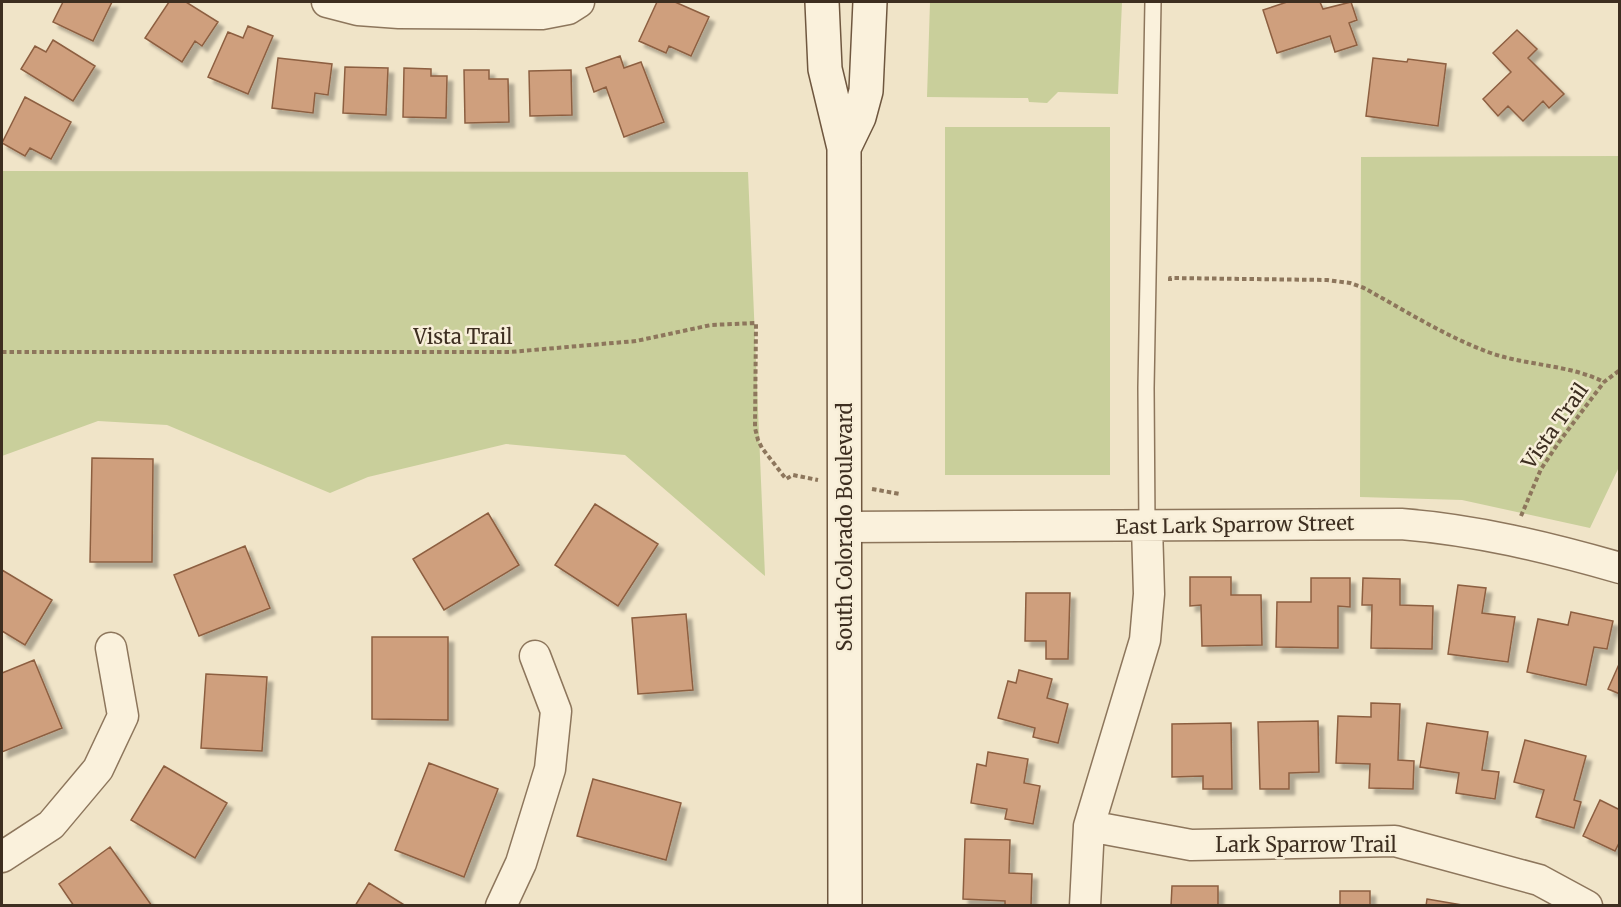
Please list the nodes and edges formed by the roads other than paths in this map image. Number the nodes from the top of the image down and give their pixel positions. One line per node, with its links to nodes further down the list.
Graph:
1 (327, 2): 2 (street)
2 (579, 2)
3 (822, 2): 6 (main road, South Colorado Boulevard)
4 (870, 2): 6 (main road, South Colorado Boulevard)
5 (1153, 2): 7 (lane)
6 (844, 148): 8 (main road, South Colorado Boulevard)
7 (1147, 526): 8 (street, East Lark Sparrow Street); 9 (street, East Lark Sparrow Street); 12 (street)
8 (845, 527): 15 (main road, South Colorado Boulevard)
9 (1620, 568)
10 (111, 648): 13 (street)
11 (535, 656): 14 (street)
12 (1089, 826): 16 (street); 17 (street, Lark Sparrow Trail)
13 (2, 857)
14 (501, 906)
15 (845, 906)
16 (1085, 906)
17 (1587, 906)

